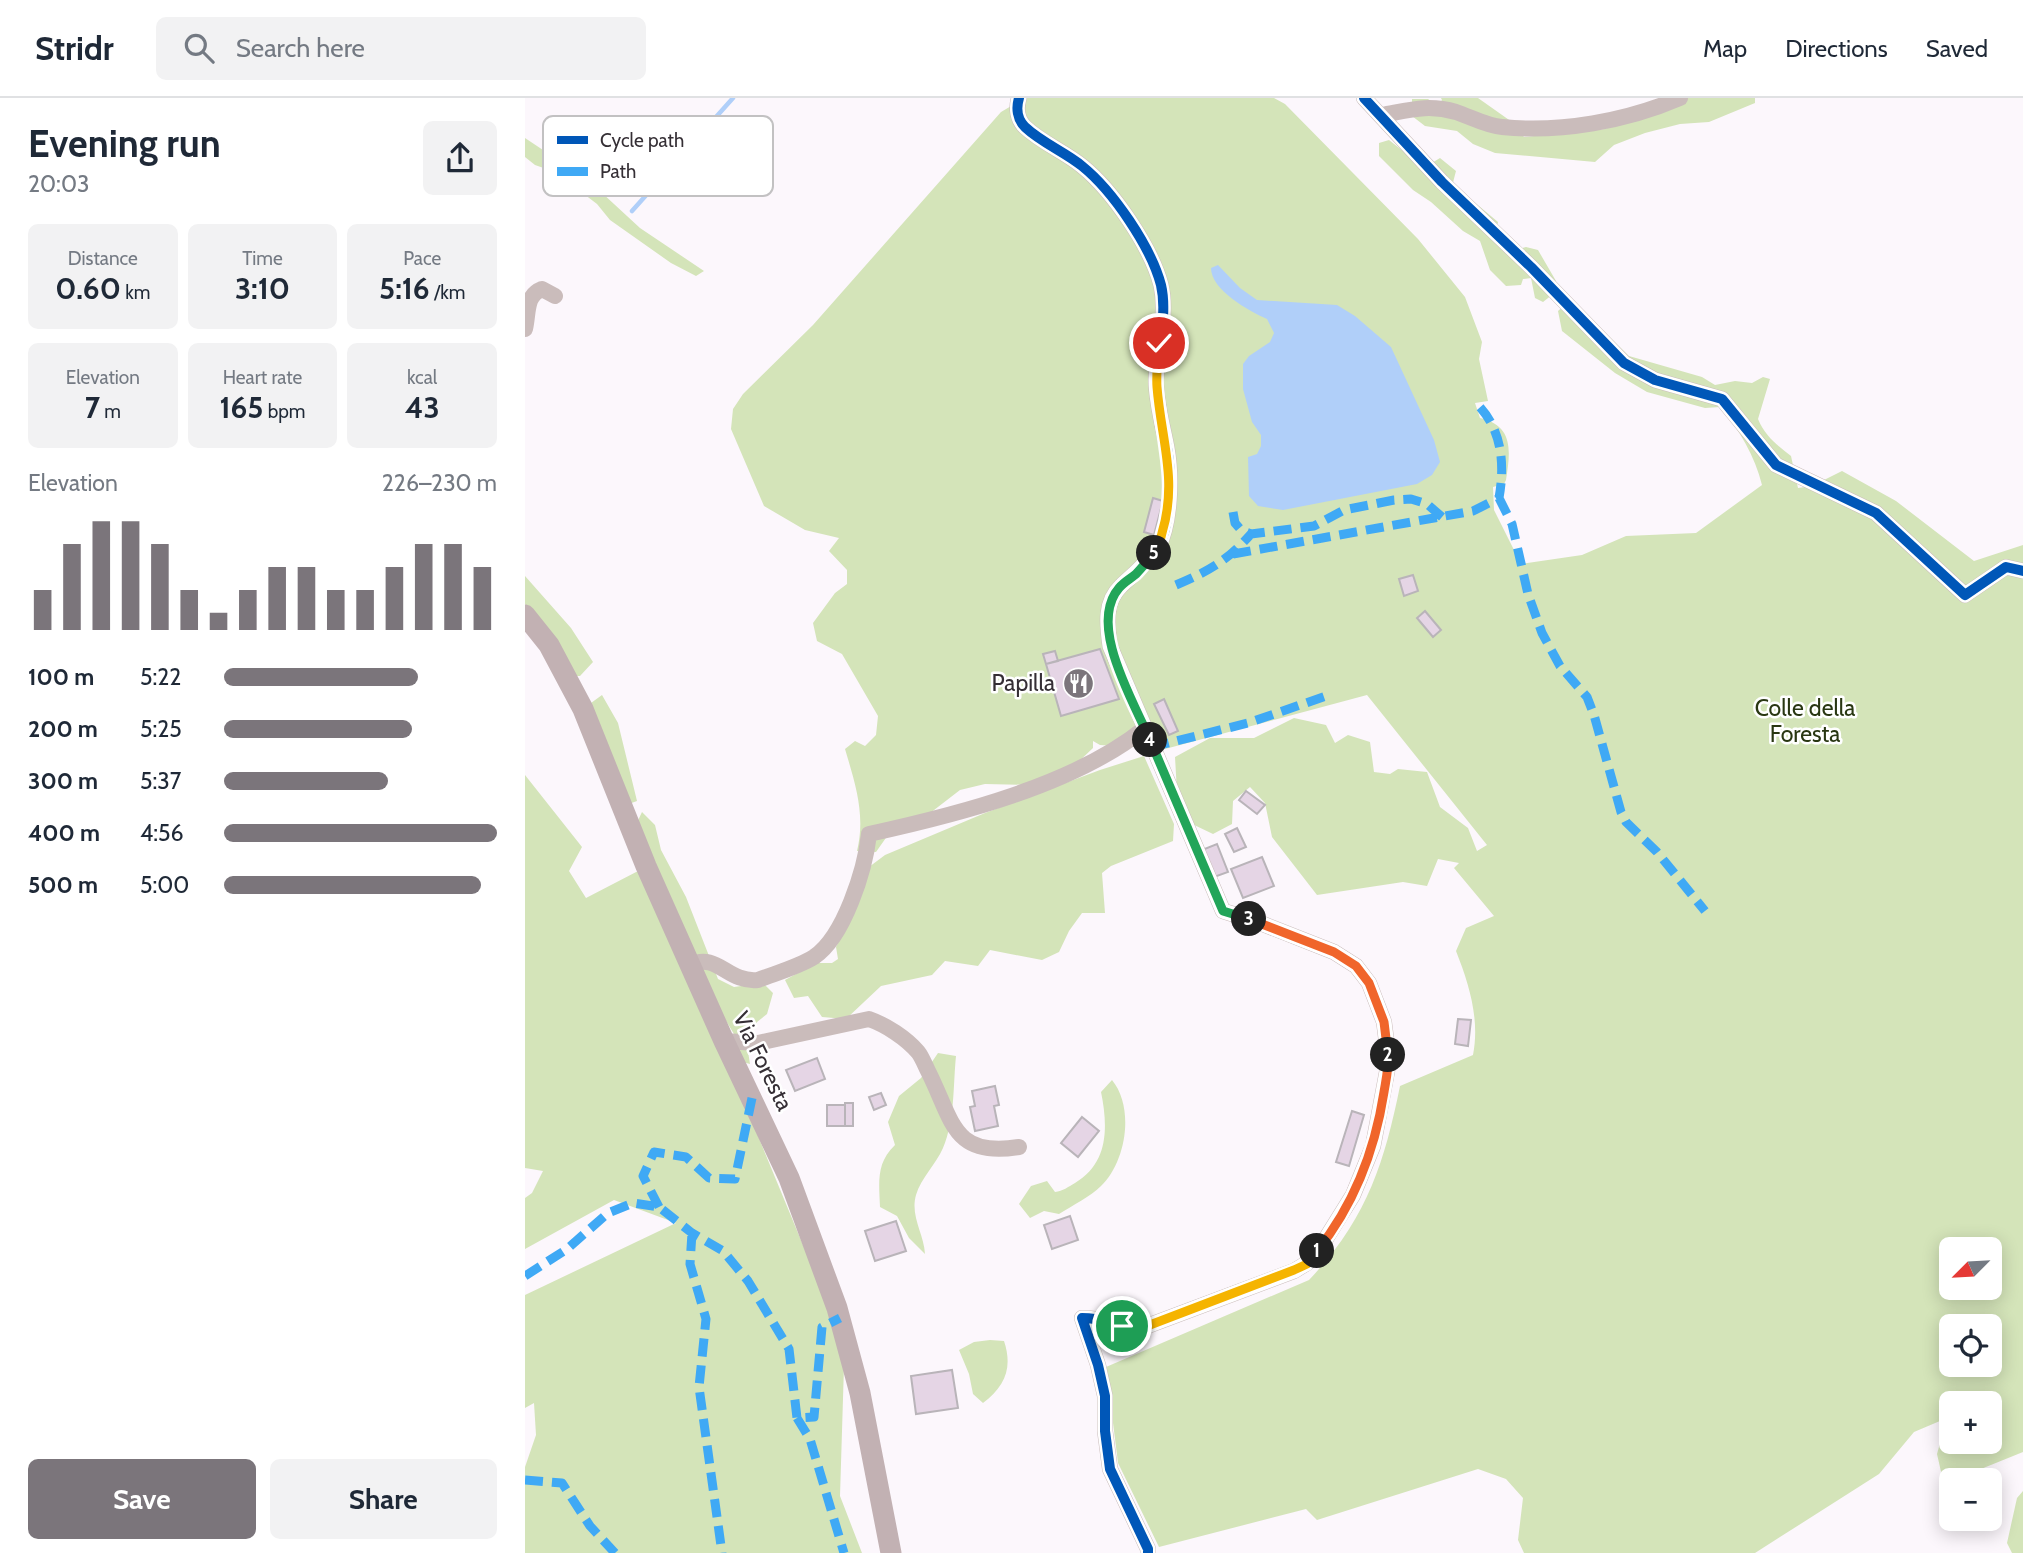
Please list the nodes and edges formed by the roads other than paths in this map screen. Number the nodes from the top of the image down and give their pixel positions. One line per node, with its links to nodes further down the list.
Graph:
1 (1019, 98): 9 (street)
2 (1364, 98): 4 (street)
3 (1680, 98): 4 (street)
4 (1382, 116): 7 (street)
5 (555, 296): 6 (street)
6 (525, 329)
7 (2023, 571)
8 (525, 615): 10 (main road, Via Foresta)
9 (1145, 728): 10 (street); 14 (street)
10 (690, 964): 11 (main road, Via Foresta)
11 (724, 1041): 12 (street); 13 (main road, Via Foresta)
12 (1019, 1147)
13 (891, 1553)
14 (1148, 1553)

